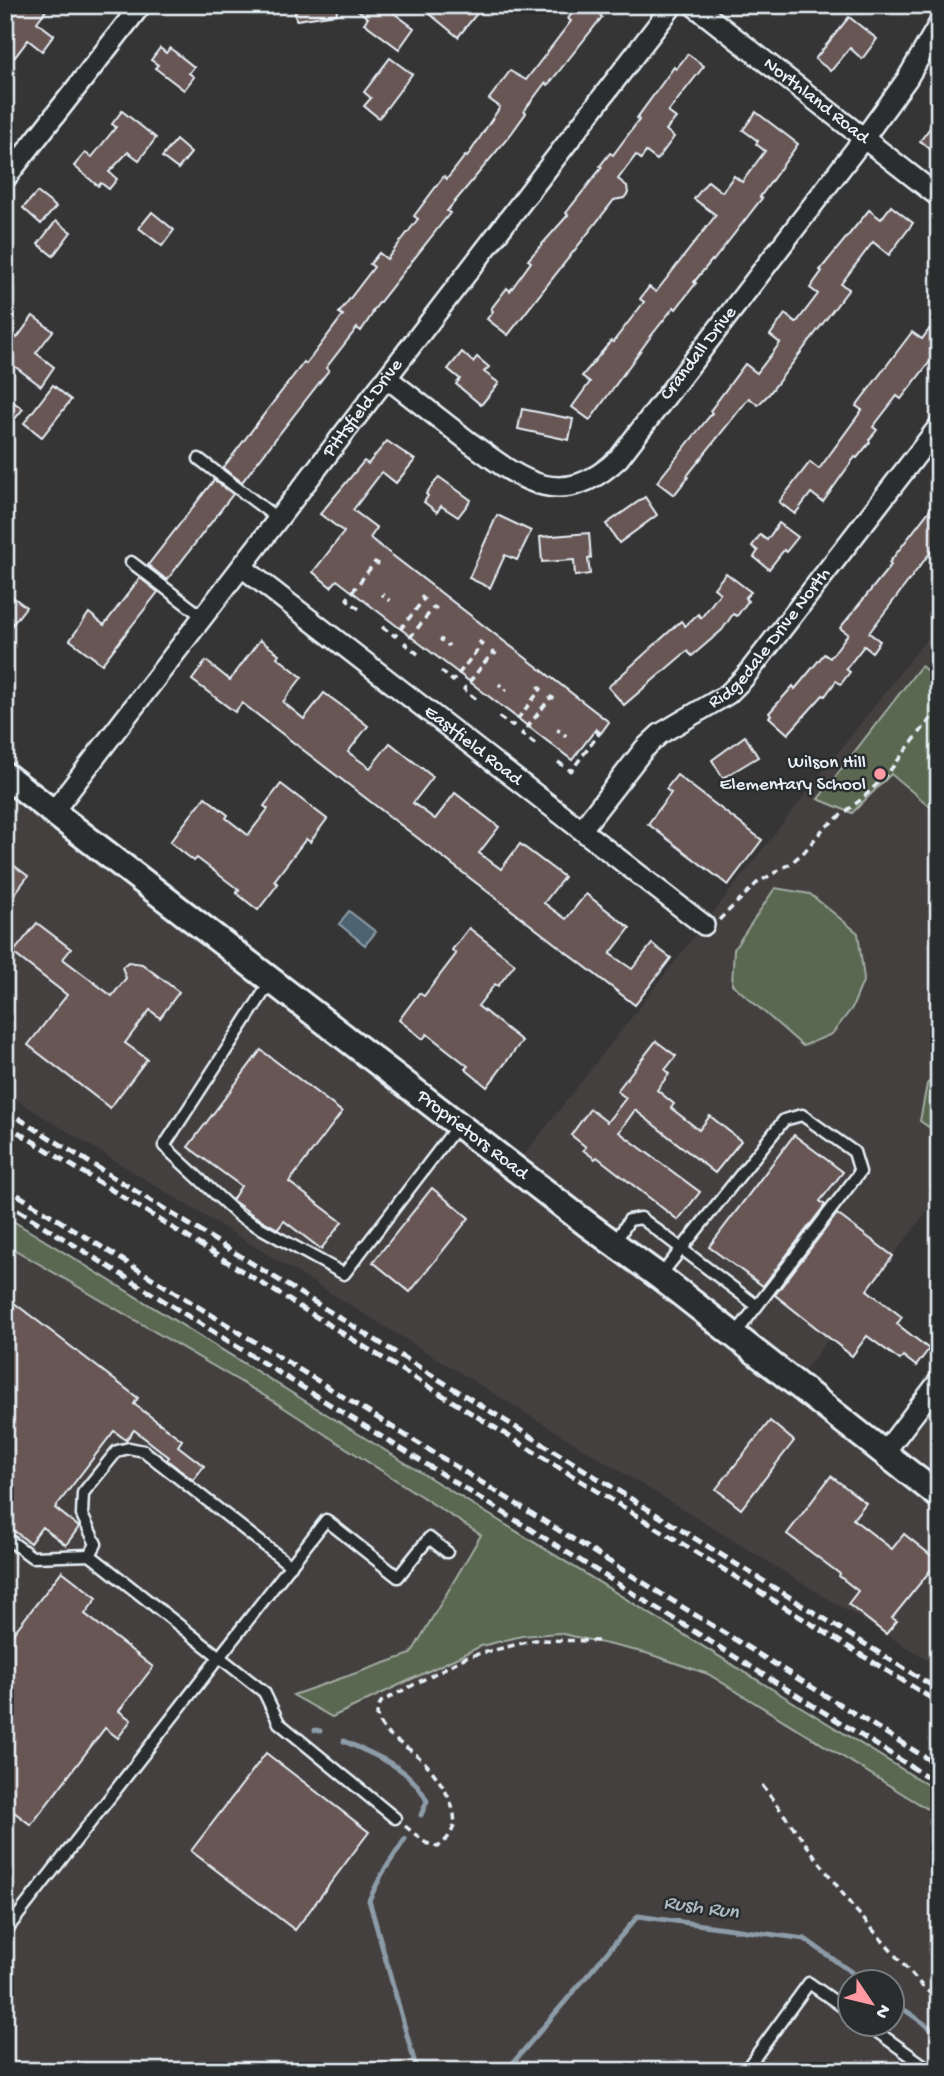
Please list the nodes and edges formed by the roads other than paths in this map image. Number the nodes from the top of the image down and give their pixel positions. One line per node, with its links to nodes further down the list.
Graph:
1 (673, 5): 8 (street, Pittsfield Drive)
2 (693, 5): 5 (street, Northland Road)
3 (133, 8): 6 (street)
4 (939, 24): 5 (street, Crandall Drive)
5 (864, 138): 7 (street, Northland Road); 8 (street, Crandall Drive)
6 (5, 179)
7 (939, 197)
8 (387, 378): 11 (street, Pittsfield Drive)
9 (939, 426): 17 (street, Ridgedale Drive North)
10 (199, 459): 11 (lane)
11 (278, 519): 13 (street, Pittsfield Drive)
12 (131, 562): 14 (lane)
13 (242, 567): 14 (street, Pittsfield Drive); 17 (street, Eastfield Road)
14 (203, 617): 16 (street, Pittsfield Drive)
15 (5, 775): 16 (street, Proprietors Road)
16 (53, 812): 19 (street, Proprietors Road)
17 (582, 829): 18 (street, Eastfield Road)
18 (704, 925)
19 (271, 980): 20 (street, Proprietors Road); 20 (lane)
20 (458, 1125): 21 (street, Proprietors Road)
21 (614, 1244): 22 (lane); 23 (street, Proprietors Road)
22 (682, 1248): 23 (lane); 24 (lane); 24 (lane)
23 (660, 1277): 25 (street, Proprietors Road)
24 (757, 1306): 25 (lane)
25 (734, 1336): 27 (street, Proprietors Road)
26 (939, 1381): 27 (street)
27 (884, 1453): 28 (street, Proprietors Road)
28 (939, 1496)
29 (5, 1537): 31 (lane)
30 (447, 1552): 32 (lane)
31 (90, 1555): 32 (lane); 33 (lane)
32 (291, 1566): 33 (lane)
33 (220, 1656): 34 (lane); 35 (lane)
34 (395, 1818)
35 (5, 1932)
36 (836, 2003): 38 (lane)
37 (886, 2038): 39 (lane)
38 (750, 2064)
39 (932, 2071)

